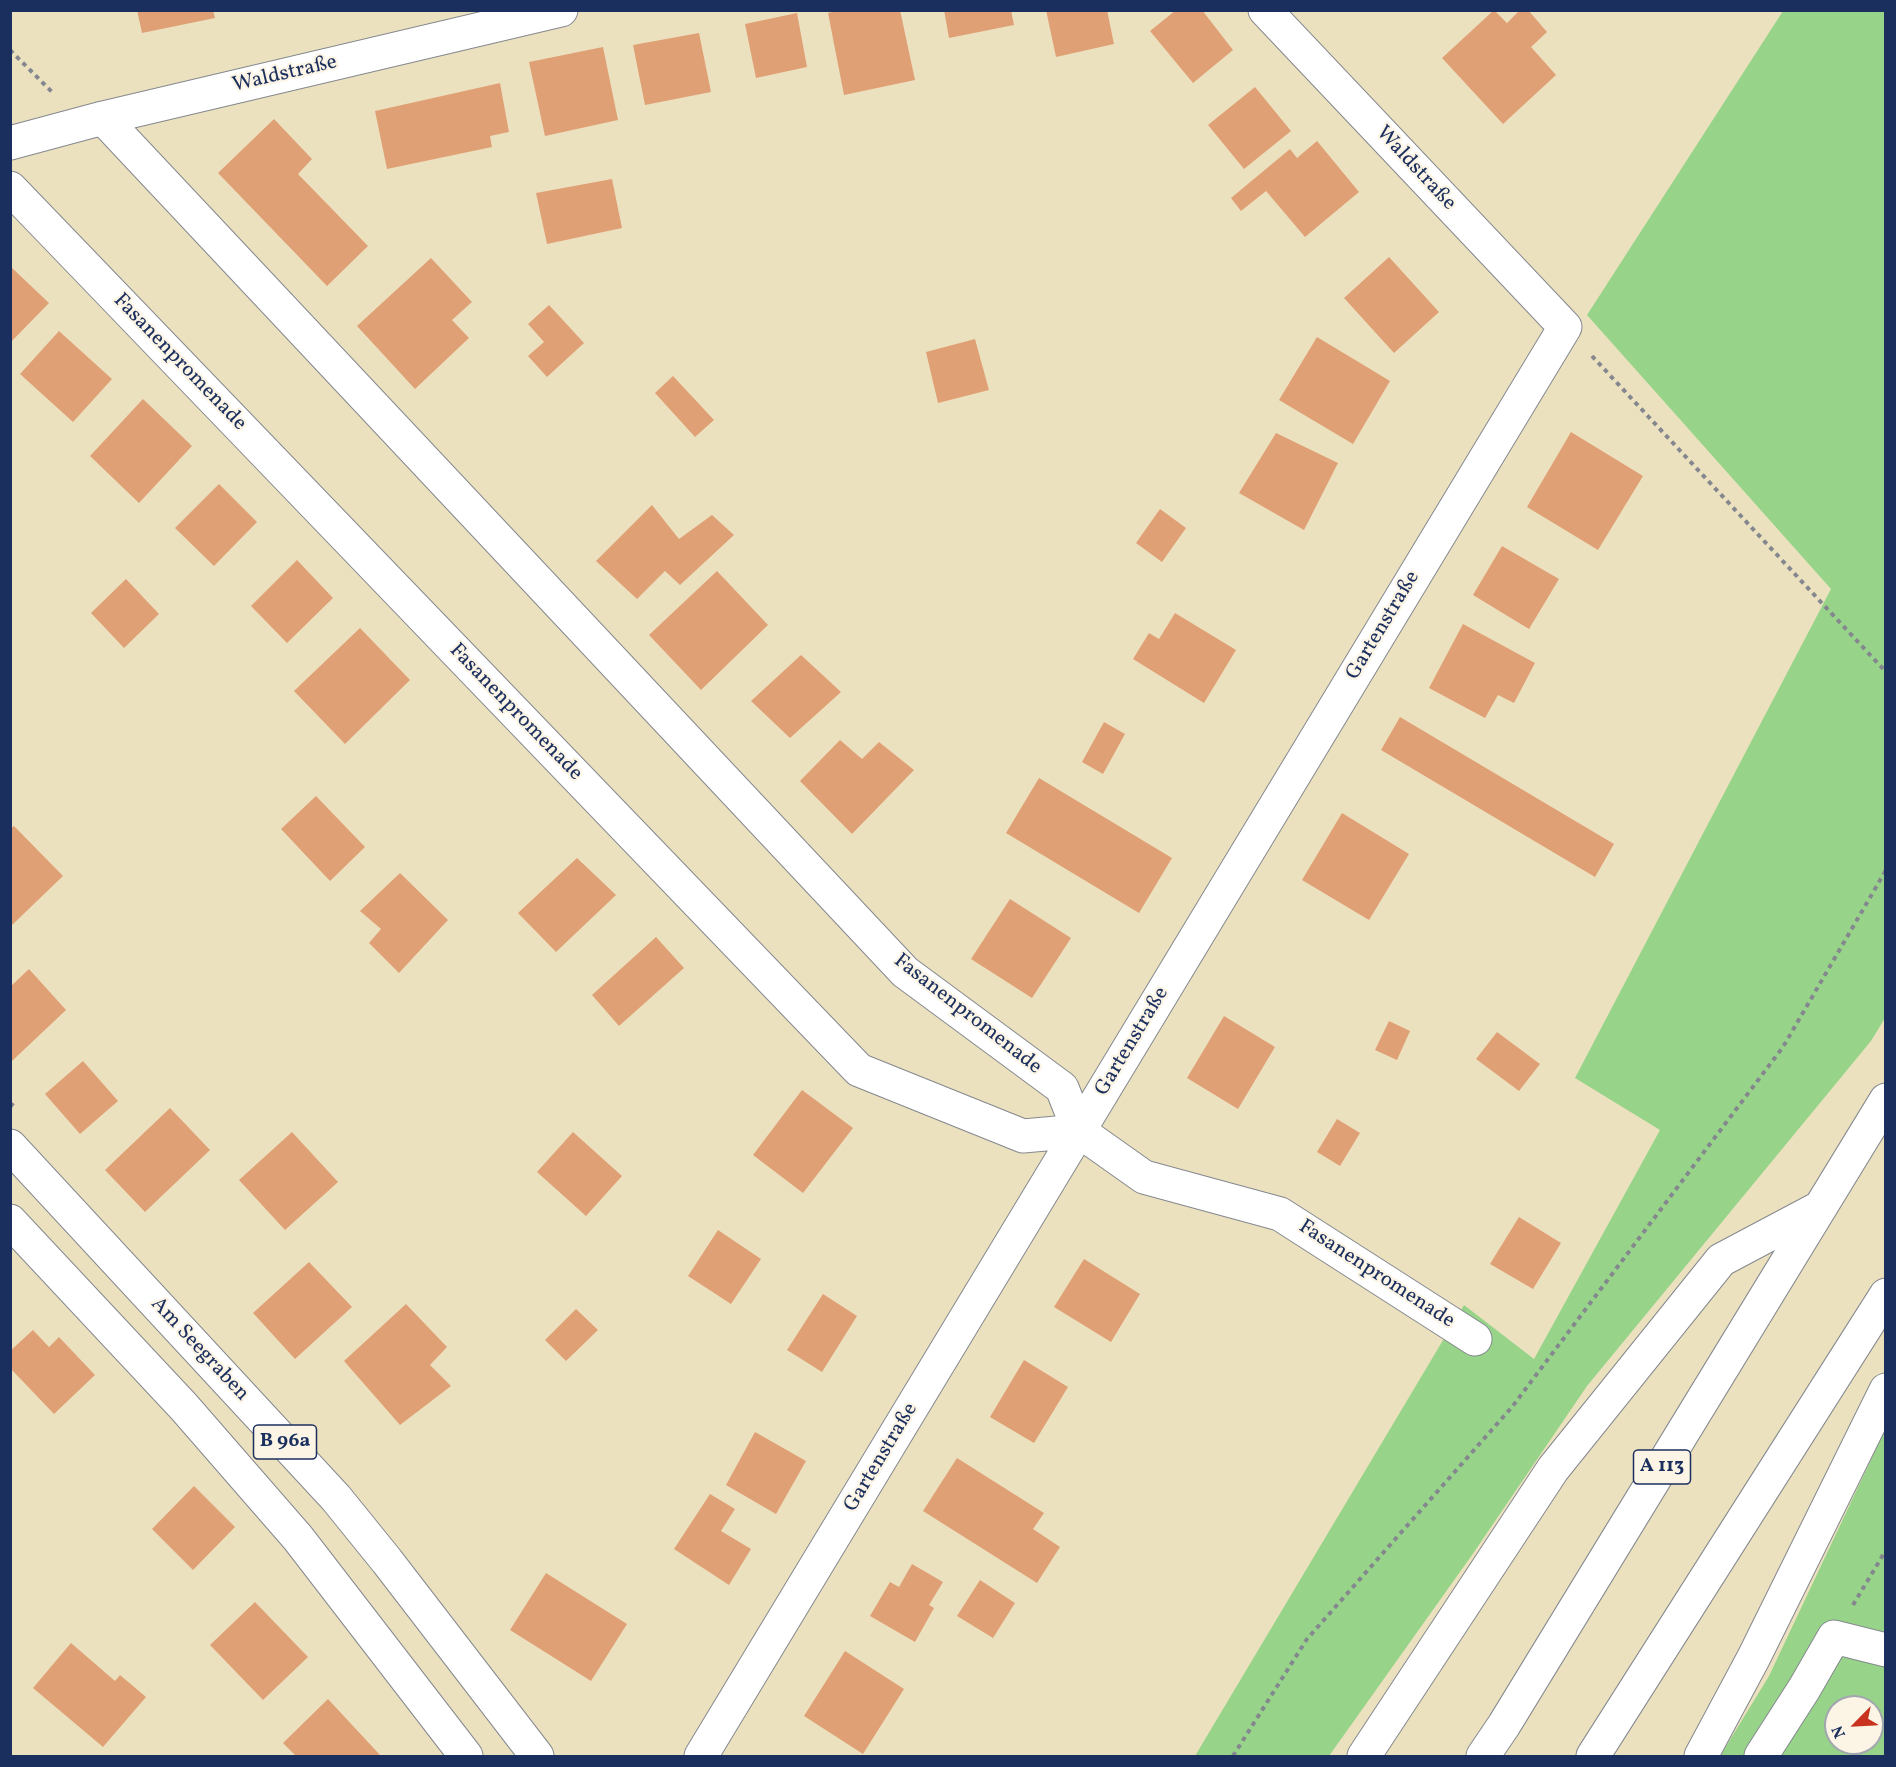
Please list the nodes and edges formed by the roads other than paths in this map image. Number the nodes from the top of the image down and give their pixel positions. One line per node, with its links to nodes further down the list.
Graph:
1 (561, 10): 3 (main road, Waldstraße)
2 (1265, 10): 6 (main road, Waldstraße)
3 (93, 120): 4 (main road, Waldstraße); 8 (main road, Fasanenpromenade)
4 (10, 143)
5 (10, 188): 8 (main road, Fasanenpromenade)
6 (1565, 327): 8 (main road, Gartenstraße)
7 (1886, 1100): 10 (main road, A 113)
8 (1079, 1131): 13 (main road, Fasanenpromenade); 18 (main road, Gartenstraße)
9 (10, 1146): 17 (main road, Am Seegraben / B 96a)
10 (1819, 1208): 19 (main road); 20 (main road, A 113)
11 (10, 1221): 16 (main road, B 96a)
12 (1886, 1295): 21 (main road)
13 (1475, 1340)
14 (1886, 1390): 22 (main road)
15 (1886, 1650): 23 (main road)
16 (466, 1756)
17 (537, 1756)
18 (701, 1756)
19 (1364, 1756)
20 (1483, 1756)
21 (1593, 1756)
22 (1701, 1756)
23 (1761, 1756)

